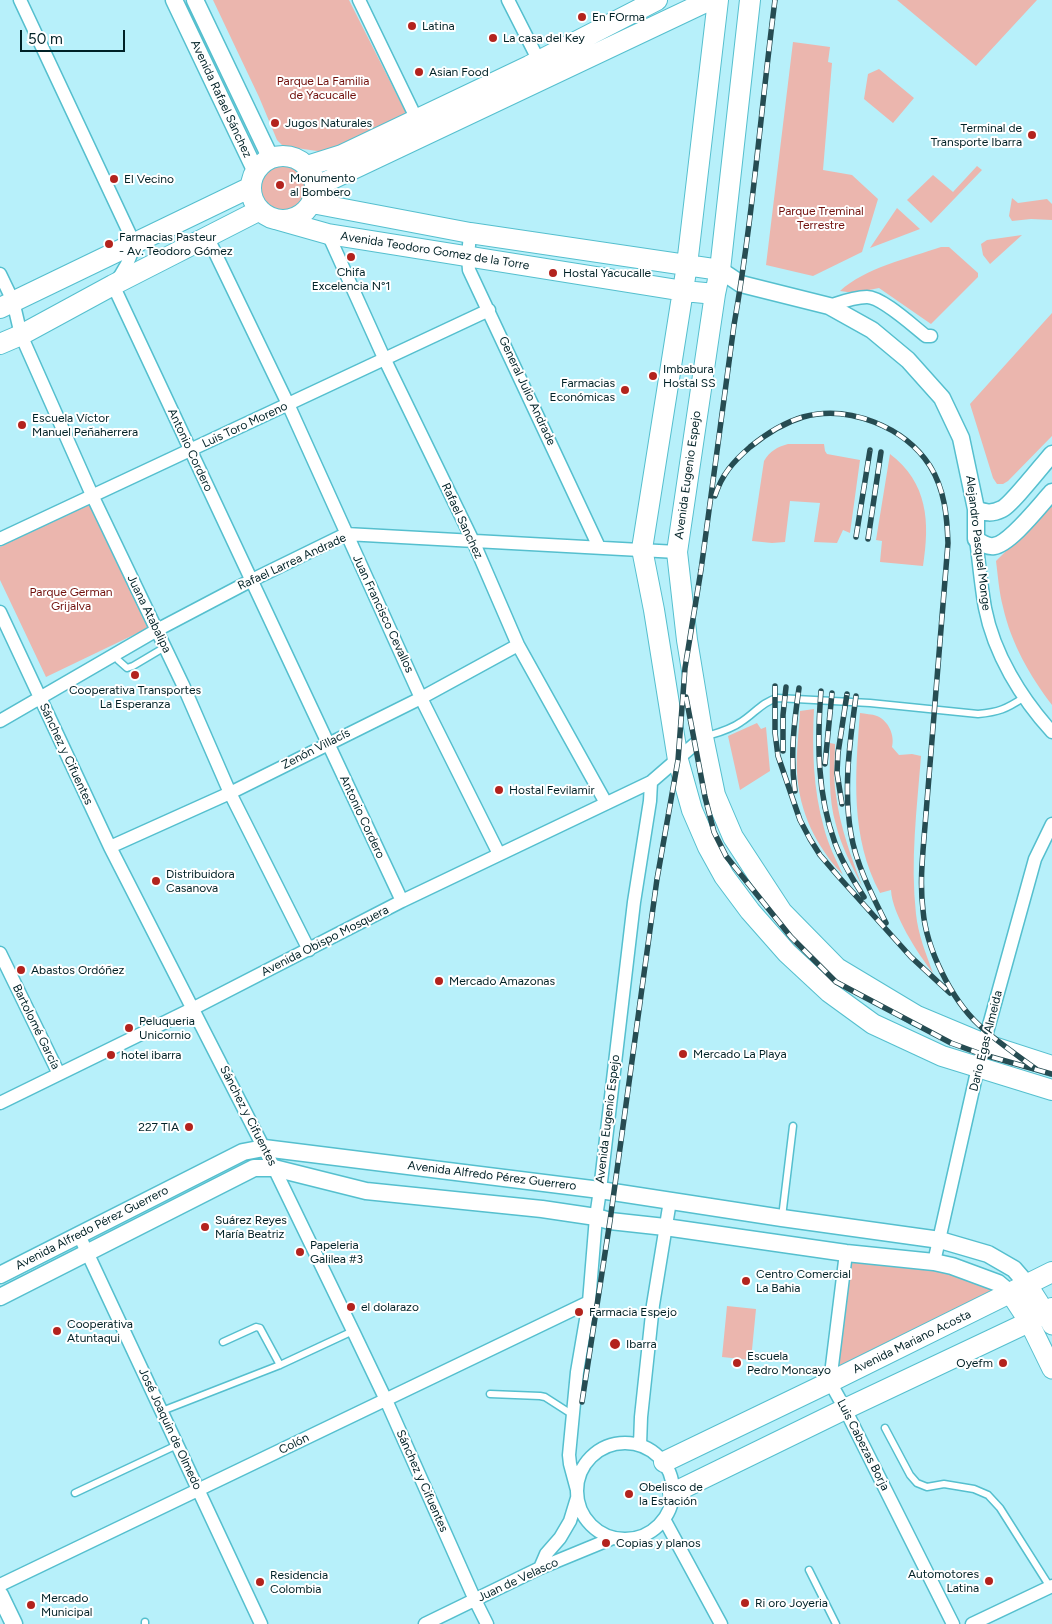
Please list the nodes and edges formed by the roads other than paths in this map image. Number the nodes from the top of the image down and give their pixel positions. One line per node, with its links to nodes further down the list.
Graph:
1 (20, 0): 20 (street)
2 (174, 0): 14 (street, Avenida Rafael Sánchez)
3 (195, 0): 14 (street, Avenida Rafael Sánchez)
4 (359, 0): 12 (street)
5 (508, 0): 11 (street)
6 (658, 0): 10 (street); 11 (main road)
7 (710, 0): 10 (main road)
8 (718, 0): 22 (main road)
9 (750, 0): 23 (main road, Avenida Eugenio Espejo)
10 (668, 20): 11 (main road)
11 (542, 69): 12 (main road)
12 (420, 127): 13 (main road); 15 (main road)
13 (307, 166): 14 (main road); 15 (main road)
14 (259, 172): 16 (main road); 20 (main road)
15 (314, 195): 16 (main road); 17 (main road, Avenida Teodoro Gomez de la Torre)
16 (268, 215): 18 (main road, Avenida Teodoro Gomez de la Torre); 19 (main road)
17 (470, 233): 21 (street, General Julio Andrade); 22 (main road, Avenida Teodoro Gomez de la Torre)
18 (328, 234): 21 (main road, Avenida Teodoro Gomez de la Torre); 35 (street, Rafael Sanchez)
19 (207, 236): 26 (main road); 36 (street, Juan Francisco Cevallos)
20 (134, 243): 26 (street); 29 (main road)
21 (468, 256): 27 (main road, Avenida Teodoro Gomez de la Torre); 31 (street, General Julio Andrade)
22 (687, 265): 23 (main road, Avenida Teodoro Gomez de la Torre); 27 (main road)
23 (720, 270): 25 (street, Alejandro Pasquel Monge); 28 (main road, Avenida Eugenio Espejo)
24 (0, 274): 29 (street, Juana Atabalipa)
25 (741, 284): 28 (street); 30 (street, Alejandro Pasquel Monge)
26 (113, 285): 32 (main road); 37 (street, Antonio Cordero)
27 (684, 291): 28 (main road, Avenida Teodoro Gomez de la Torre); 47 (main road)
28 (715, 294): 48 (main road, Avenida Eugenio Espejo)
29 (6, 304): 32 (street, Juana Atabalipa)
30 (829, 306): 33 (street); 41 (street, Alejandro Pasquel Monge)
31 (489, 310): 35 (street, Luis Toro Moreno); 46 (street, General Julio Andrade)
32 (21, 335): 34 (main road); 40 (street, Juana Atabalipa)
33 (931, 336)
34 (0, 344)
35 (384, 358): 36 (street, Luis Toro Moreno); 45 (street, Rafael Sanchez)
36 (288, 404): 37 (street, Luis Toro Moreno); 42 (street, Juan Francisco Cevallos)
37 (190, 451): 40 (street, Luis Toro Moreno); 49 (street, Antonio Cordero)
38 (1052, 454): 41 (street)
39 (1052, 492): 44 (street)
40 (92, 495): 43 (street, Luis Toro Moreno); 51 (street, Juana Atabalipa)
41 (976, 508): 44 (street, Alejandro Pasquel Monge)
42 (346, 534): 45 (street, Rafael Larrea Andrade); 49 (street, Rafael Larrea Andrade); 56 (street, Juan Francisco Cevallos)
43 (0, 539)
44 (976, 539): 57 (street, Alejandro Pasquel Monge)
45 (473, 541): 46 (street, Rafael Larrea Andrade); 52 (street, Rafael Sanchez)
46 (599, 547): 47 (street, Rafael Larrea Andrade)
47 (642, 549): 48 (street, Rafael Larrea Andrade); 62 (main road)
48 (677, 552): 60 (main road, Avenida Eugenio Espejo)
49 (252, 580): 51 (street, Rafael Larrea Andrade); 61 (street, Antonio Cordero)
50 (0, 612): 55 (street, Sánchez y Cifuentes)
51 (157, 630): 53 (street, Juana Atabalipa); 54 (street, Rafael Larrea Andrade)
52 (518, 645): 56 (street, Zenón Villacís); 65 (street, Rafael Sanchez)
53 (165, 648): 54 (lane); 64 (street, Juana Atabalipa)
54 (115, 655): 55 (street, Rafael Larrea Andrade)
55 (40, 698): 58 (street, Rafael Larrea Andrade); 67 (street, Sánchez y Cifuentes)
56 (421, 698): 61 (street, Zenón Villacís); 68 (street, Juan Francisco Cevallos)
57 (1024, 698): 59 (street, Alejandro Pasquel Monge); 60 (lane)
58 (0, 721)
59 (1052, 732)
60 (703, 737): 62 (street); 73 (main road, Avenida Eugenio Espejo)
61 (328, 743): 64 (street, Zenón Villacís); 69 (street, Antonio Cordero)
62 (678, 760): 63 (street); 75 (main road)
63 (651, 782): 65 (street, Avenida Obispo Mosquera); 82 (street, Avenida Eugenio Espejo)
64 (230, 793): 67 (street, Zenón Villacís); 70 (street, Juana Atabalipa)
65 (606, 803): 68 (street, Avenida Obispo Mosquera)
66 (1052, 824): 73 (street, Dario Egas Almeida)
67 (110, 847): 72 (street, Sánchez y Cifuentes)
68 (499, 854): 69 (street, Avenida Obispo Mosquera)
69 (402, 901): 70 (street, Avenida Obispo Mosquera)
70 (309, 950): 72 (street, Avenida Obispo Mosquera)
71 (0, 953): 76 (street, Bartolomé García)
72 (194, 1008): 76 (street, Avenida Obispo Mosquera); 80 (street, Sánchez y Cifuentes)
73 (984, 1044): 74 (main road, Avenida Eugenio Espejo); 75 (street, Dario Egas Almeida)
74 (1052, 1066)
75 (978, 1067): 77 (main road); 88 (street, Dario Egas Almeida)
76 (59, 1074): 78 (street, Avenida Obispo Mosquera)
77 (1052, 1090)
78 (0, 1103)
79 (793, 1126): 85 (lane)
80 (264, 1148): 81 (street, Sánchez y Cifuentes); 82 (street, Avenida Alfredo Pérez Guerrero); 87 (street, Avenida Alfredo Pérez Guerrero)
81 (274, 1168): 84 (street, Avenida Alfredo Pérez Guerrero); 89 (street, Avenida Alfredo Pérez Guerrero); 98 (street, Sánchez y Cifuentes)
82 (600, 1190): 83 (street, Avenida Alfredo Pérez Guerrero); 84 (street, Avenida Eugenio Espejo)
83 (670, 1201): 85 (street, Avenida Alfredo Pérez Guerrero); 86 (street)
84 (596, 1217): 86 (street, Avenida Alfredo Pérez Guerrero); 96 (street, Avenida Eugenio Espejo)
85 (782, 1218): 88 (street, Avenida Alfredo Pérez Guerrero)
86 (665, 1227): 90 (street, Avenida Alfredo Pérez Guerrero); 110 (street)
87 (79, 1235): 89 (street, José Joaquin de Olmedo); 93 (street, Avenida Alfredo Pérez Guerrero)
88 (940, 1240): 91 (street, Dario Egas Almeida); 94 (street, Avenida Alfredo Pérez Guerrero)
89 (88, 1253): 95 (street, Avenida Alfredo Pérez Guerrero); 106 (street, José Joaquin de Olmedo)
90 (846, 1253): 91 (street, Avenida Alfredo Pérez Guerrero); 102 (street)
91 (934, 1262): 94 (street, Avenida Alfredo Pérez Guerrero)
92 (1052, 1272): 94 (main road, Avenida Mariano Acosta)
93 (0, 1275)
94 (1019, 1289): 97 (main road); 102 (main road, Avenida Mariano Acosta)
95 (0, 1297)
96 (589, 1302): 104 (street, Colón); 107 (street, Avenida Eugenio Espejo)
97 (1045, 1317): 101 (main road); 105 (main road)
98 (353, 1331): 100 (lane); 104 (street, Sánchez y Cifuentes)
99 (224, 1342): 100 (lane)
100 (280, 1365): 106 (lane)
101 (1052, 1369)
102 (830, 1382): 105 (street, Luis Cabezas Borja); 111 (main road, Avenida Mariano Acosta)
103 (490, 1394): 107 (lane)
104 (386, 1400): 112 (street, Colón); 123 (street, Sánchez y Cifuentes)
105 (845, 1409): 114 (main road); 130 (street, Luis Cabezas Borja)
106 (162, 1411): 109 (street, José Joaquin de Olmedo)
107 (573, 1415): 115 (street, Avenida Eugenio Espejo)
108 (885, 1428): 121 (lane)
109 (177, 1445): 112 (street, José Joaquin de Olmedo); 113 (lane)
110 (640, 1445): 111 (street); 115 (street)
111 (664, 1462): 114 (street)
112 (199, 1490): 120 (street, Colón); 125 (street, José Joaquin de Olmedo)
113 (75, 1493)
114 (673, 1493): 116 (street)
115 (577, 1494): 117 (street); 118 (street)
116 (664, 1519): 117 (street); 128 (street)
117 (613, 1538): 118 (street, Juan de Velasco)
118 (540, 1568): 123 (street, Juan de Velasco)
119 (809, 1570): 129 (lane)
120 (0, 1585)
121 (1051, 1587): 131 (street)
122 (0, 1595): 124 (street)
123 (475, 1600): 126 (street, Juan de Velasco); 127 (street, Sánchez y Cifuentes)
124 (14, 1624)
125 (262, 1624)
126 (425, 1624)
127 (487, 1624)
128 (721, 1624)
129 (836, 1624)
130 (953, 1624)
131 (972, 1624)

